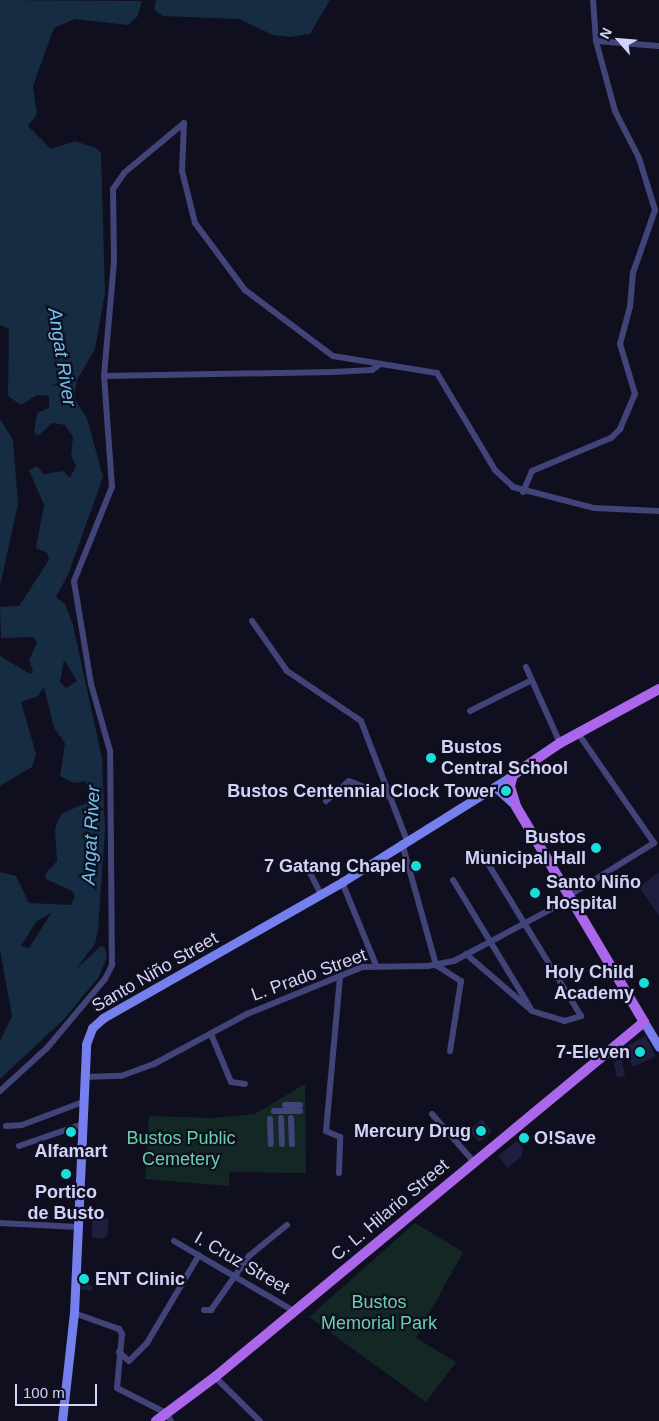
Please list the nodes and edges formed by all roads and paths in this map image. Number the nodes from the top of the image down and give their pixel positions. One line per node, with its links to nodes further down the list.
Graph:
1 (593, 0): 2 (street)
2 (596, 40): 3 (street); 6 (street)
3 (659, 46)
4 (379, 365): 5 (street); 5 (street); 6 (street)
5 (104, 376): 40 (street)
6 (523, 492): 7 (street)
7 (659, 511)
8 (252, 621): 17 (street)
9 (526, 667): 10 (street)
10 (530, 681): 12 (street); 14 (street)
11 (659, 689): 13 (main road)
12 (470, 711)
13 (576, 732): 14 (main road); 26 (street, L. Prado Street)
14 (560, 743): 15 (main road)
15 (513, 775): 16 (street, Santo Niño Street); 19 (main road)
16 (495, 787): 19 (street); 20 (street, Santo Niño Street)
17 (390, 797): 18 (street); 20 (street)
18 (326, 801)
19 (516, 806): 26 (main road)
20 (404, 842): 24 (street, Santo Niño Street); 31 (street)
21 (481, 852): 27 (street)
22 (306, 865): 25 (street)
23 (453, 880): 28 (street)
24 (342, 882): 25 (street, Santo Niño Street); 30 (street)
25 (321, 894): 38 (street, Santo Niño Street)
26 (571, 896): 27 (street, L. Prado Street); 34 (main road)
27 (526, 926): 28 (street, L. Prado Street); 33 (street)
28 (491, 944): 29 (street, L. Prado Street); 33 (street)
29 (466, 954): 31 (street, L. Prado Street); 33 (street)
30 (376, 965): 31 (street, L. Prado Street); 32 (street, L. Prado Street)
31 (436, 965): 37 (street)
32 (340, 978): 35 (street, L. Prado Street); 55 (street)
33 (532, 1011)
34 (644, 1022): 36 (street); 54 (main road, C. L. Hilario Street)
35 (211, 1034): 38 (street, L. Prado Street); 39 (street)
36 (657, 1041)
37 (450, 1051)
38 (84, 1077): 41 (street, Santo Niño Street)
39 (245, 1084)
40 (0, 1091)
41 (83, 1102): 48 (street, Santo Niño Street); 49 (street)
42 (285, 1105): 43 (street)
43 (274, 1111)
44 (432, 1114): 54 (street)
45 (281, 1118): 51 (street)
46 (292, 1118): 52 (street)
47 (270, 1119): 50 (street)
48 (83, 1124): 53 (street); 58 (street, Santo Niño Street)
49 (6, 1126)
50 (271, 1144)
51 (282, 1144)
52 (292, 1144)
53 (19, 1146)
54 (474, 1162): 63 (main road, C. L. Hilario Street)
55 (339, 1173)
56 (0, 1223): 58 (street)
57 (287, 1225): 61 (street)
58 (78, 1227): 64 (street, Santo Niño Street)
59 (174, 1241): 60 (street, I. Cruz Street)
60 (199, 1255): 61 (street, I. Cruz Street); 65 (street)
61 (237, 1275): 62 (street); 63 (street, I. Cruz Street)
62 (204, 1310)
63 (294, 1311): 66 (main road, C. L. Hilario Street)
64 (74, 1313): 65 (street); 68 (street, Santo Niño Street)
65 (119, 1352): 67 (street)
66 (215, 1377): 67 (main road, C. L. Hilario Street); 70 (street)
67 (169, 1417): 69 (main road, C. L. Hilario Street)
68 (62, 1421)
69 (156, 1421)
70 (260, 1421)

